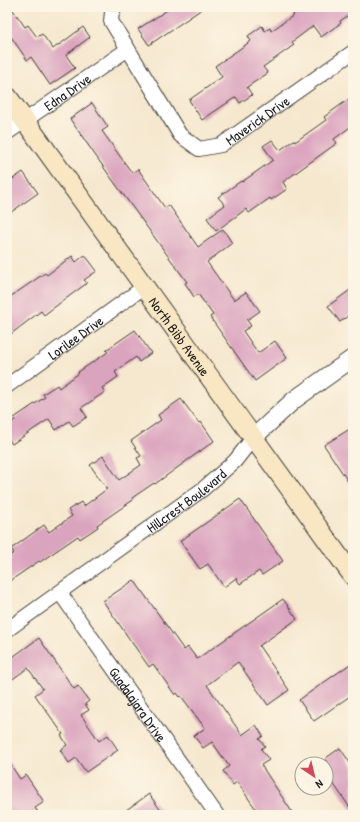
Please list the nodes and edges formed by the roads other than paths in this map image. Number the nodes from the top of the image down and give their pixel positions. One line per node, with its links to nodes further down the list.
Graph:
1 (115, 7): 2 (street, Maverick Drive)
2 (128, 49): 3 (street, Maverick Drive); 5 (street, Edna Drive)
3 (353, 52)
4 (7, 96): 5 (main road, North Bibb Avenue)
5 (25, 120): 6 (street, Edna Drive); 7 (main road, North Bibb Avenue)
6 (7, 133)
7 (144, 287): 9 (street, Lorilee Drive); 10 (main road, North Bibb Avenue)
8 (353, 358): 10 (street, Hillcrest Boulevard)
9 (7, 386)
10 (253, 438): 11 (main road, North Bibb Avenue); 12 (street, Hillcrest Boulevard)
11 (353, 576)
12 (60, 592): 13 (street, Hillcrest Boulevard); 14 (street, Guadalajara Drive)
13 (7, 630)
14 (217, 815)

